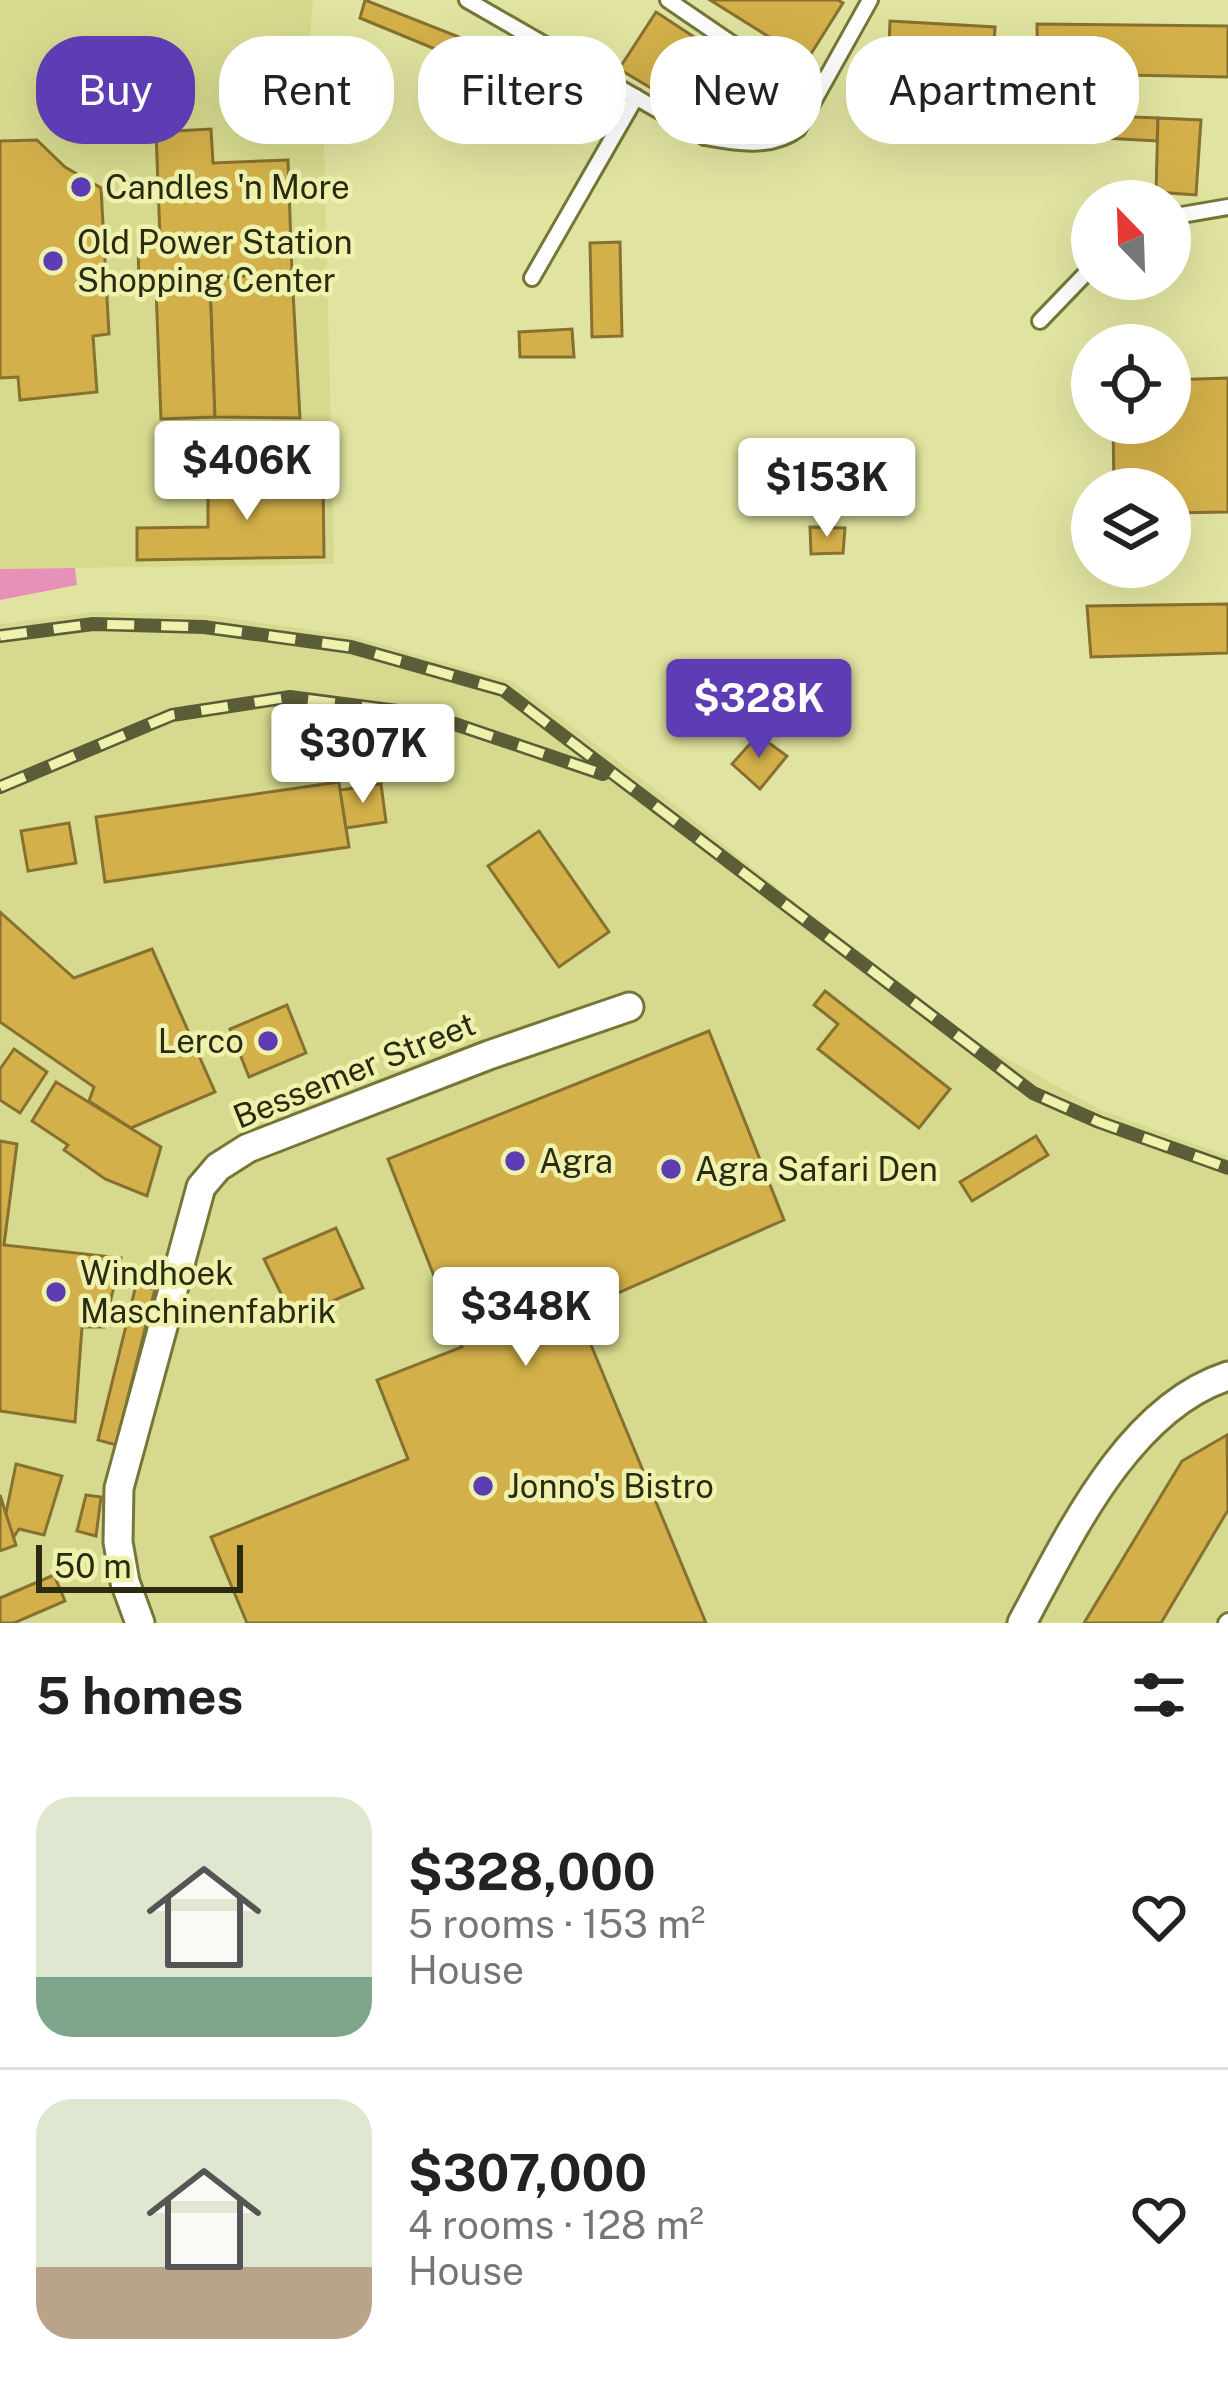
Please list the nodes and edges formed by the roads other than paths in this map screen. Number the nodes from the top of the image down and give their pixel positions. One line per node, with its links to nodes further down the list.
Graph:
1 (467, 0): 6 (lane)
2 (668, 0): 4 (lane)
3 (870, 0): 5 (lane)
4 (721, 36)
5 (822, 86)
6 (636, 97): 7 (lane); 10 (lane)
7 (650, 105)
8 (1228, 206): 9 (lane)
9 (1191, 214)
10 (532, 278)
11 (1071, 289): 12 (lane)
12 (1040, 321)
13 (629, 1007): 15 (street, Bessemer Street)
14 (1228, 1376): 16 (street)
15 (140, 1623)
16 (1022, 1623)

